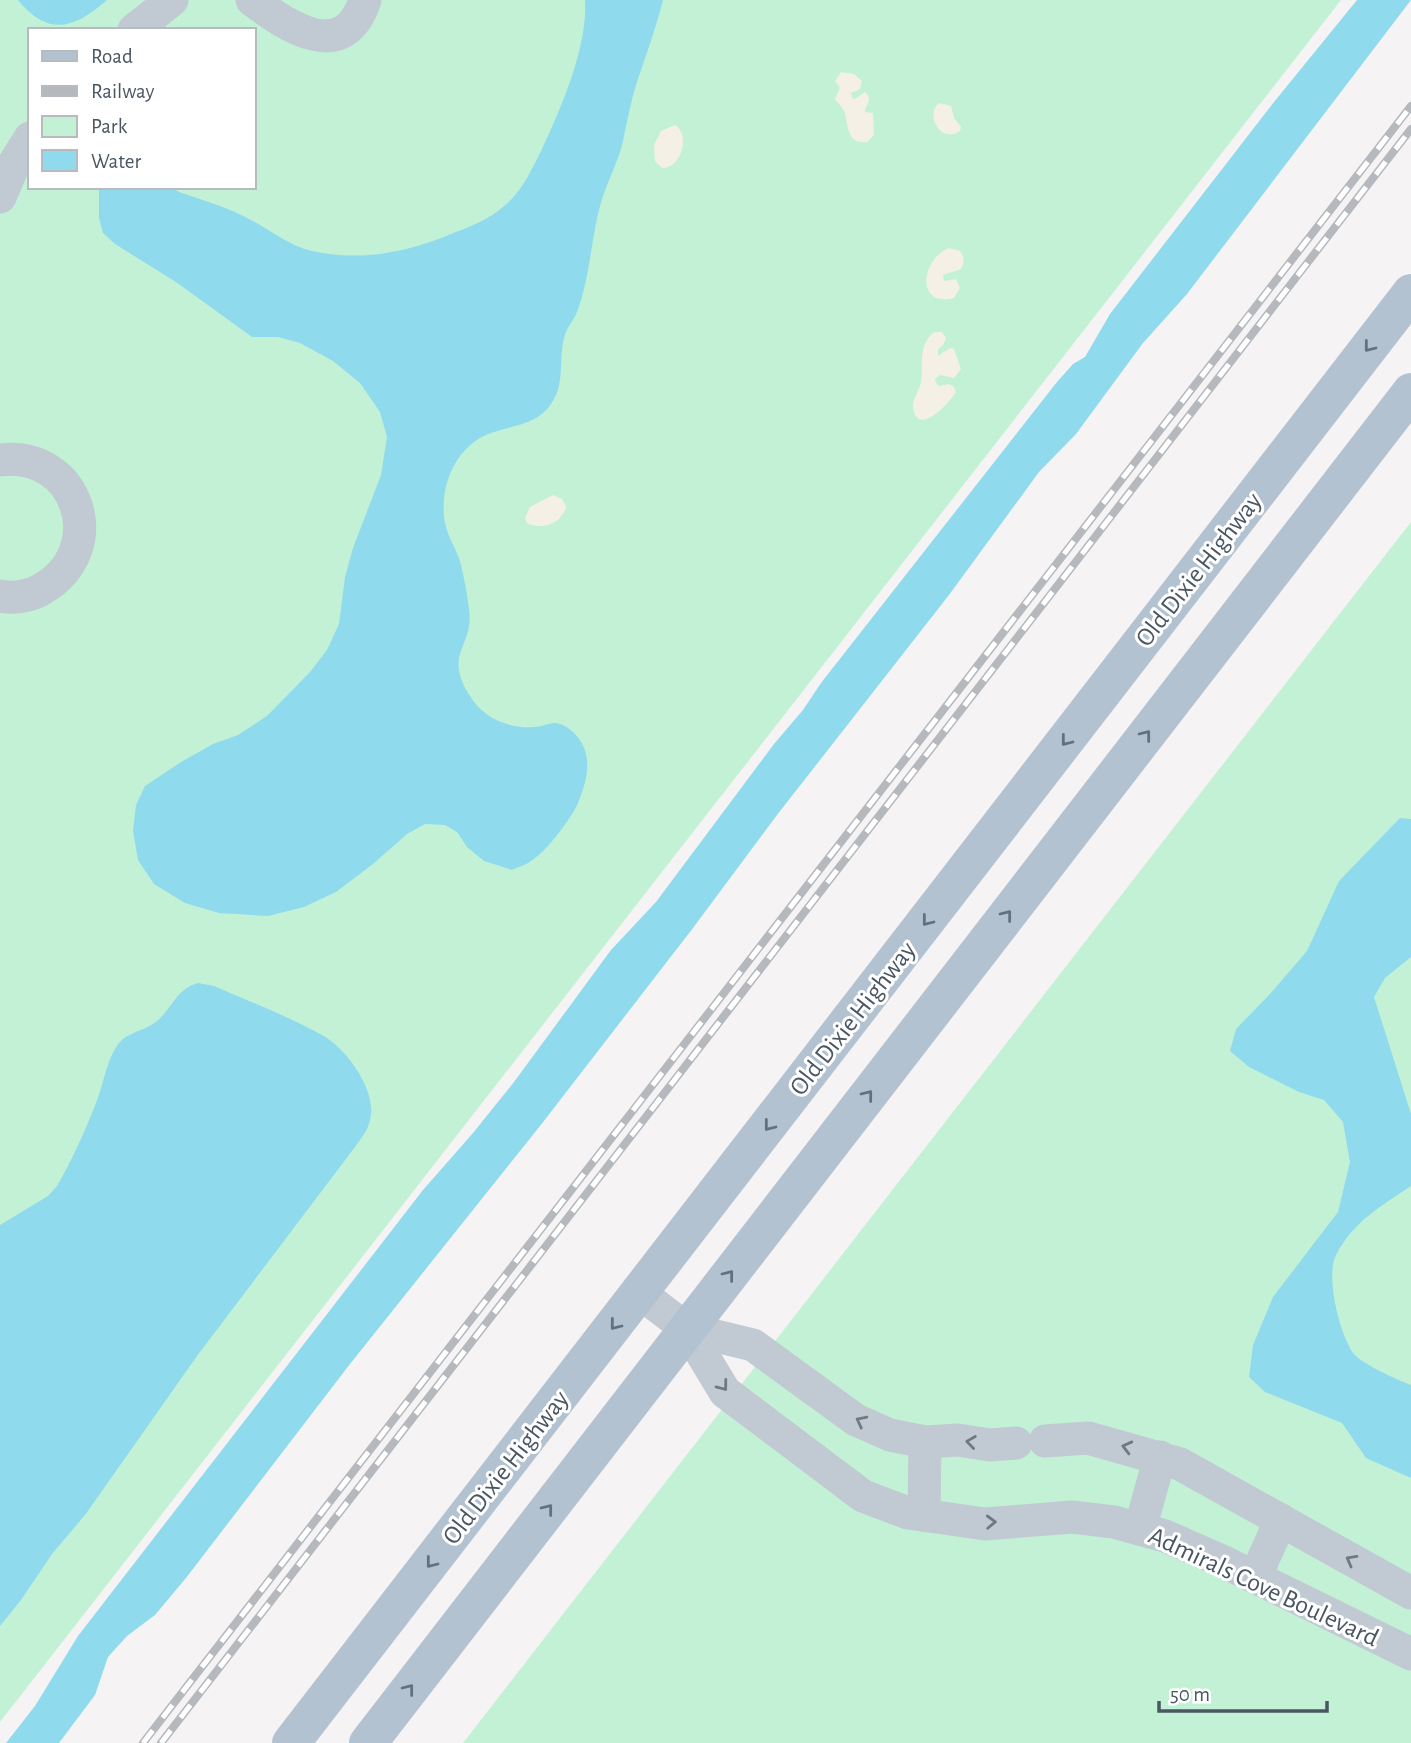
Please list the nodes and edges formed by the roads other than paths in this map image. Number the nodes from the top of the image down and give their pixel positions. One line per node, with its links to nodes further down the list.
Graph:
1 (172, 0): 4 (street)
2 (252, 0): 3 (street)
3 (365, 0)
4 (137, 28)
5 (28, 141): 6 (street)
6 (0, 197)
7 (1411, 293): 11 (main road, Old Dixie Highway, one-way to 11)
8 (1411, 392): 12 (main road, one-way to 8)
9 (0, 460): 10 (street)
10 (0, 596)
11 (640, 1293): 12 (street, Admirals Cove Boulevard); 21 (main road, Old Dixie Highway, one-way to 21)
12 (687, 1329): 13 (street, Admirals Cove Boulevard, one-way to 12); 15 (street, Admirals Cove Boulevard, one-way to 15); 22 (main road, one-way to 12)
13 (925, 1442): 14 (street, Admirals Cove Boulevard, one-way to 13); 15 (street)
14 (1160, 1457): 16 (street, Admirals Cove Boulevard); 17 (street)
15 (924, 1515): 17 (street, Admirals Cove Boulevard, one-way to 17)
16 (1281, 1520): 18 (street); 19 (street, Admirals Cove Boulevard, one-way to 16)
17 (1140, 1529): 18 (street, Admirals Cove Boulevard)
18 (1255, 1577): 20 (street, Admirals Cove Boulevard)
19 (1411, 1593)
20 (1411, 1654)
21 (291, 1743)
22 (368, 1743)

